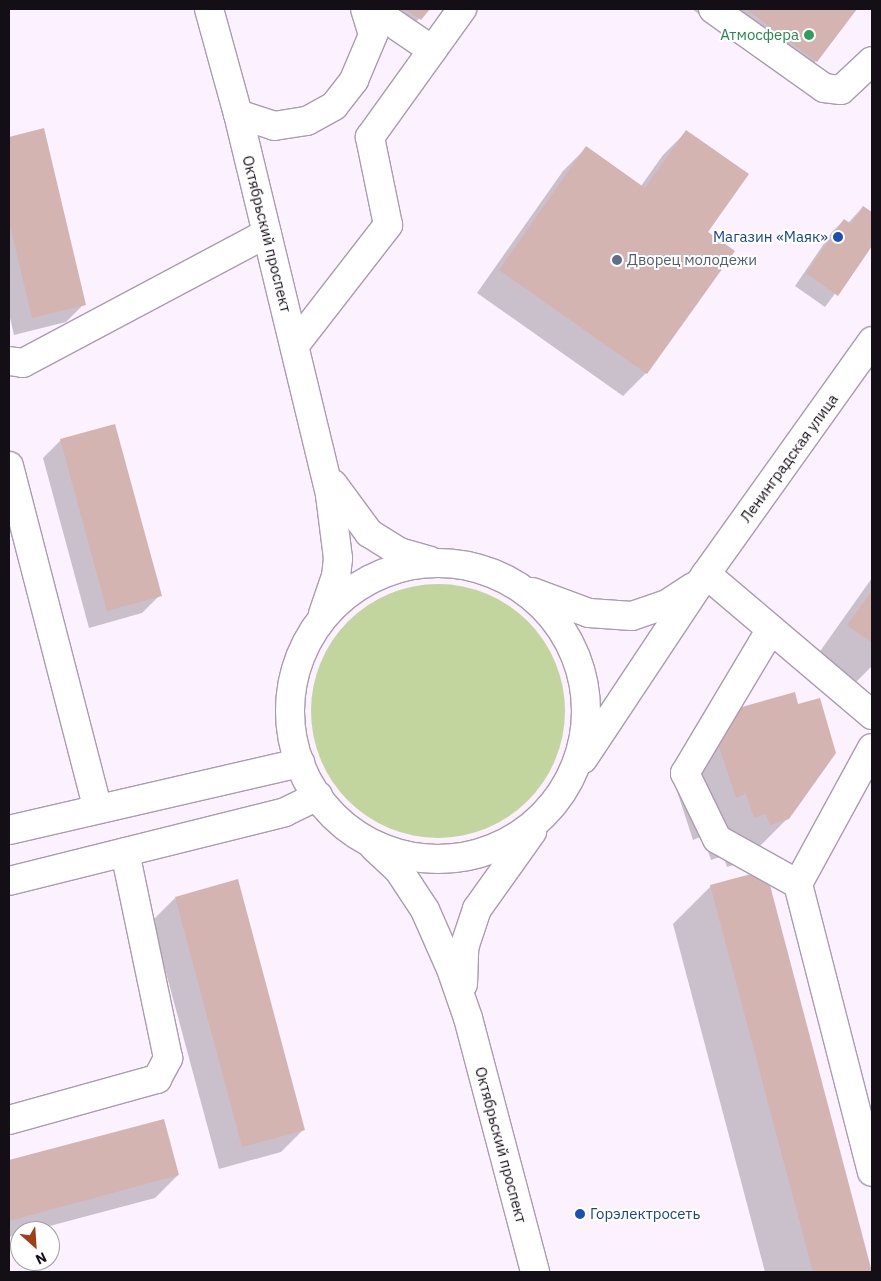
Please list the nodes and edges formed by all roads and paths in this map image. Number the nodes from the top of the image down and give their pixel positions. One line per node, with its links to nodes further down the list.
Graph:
1 (209, 9): 8 (main road, Октябрьский проспект)
2 (365, 9): 8 (main road)
3 (372, 9): 6 (main road)
4 (462, 9): 6 (main road)
5 (713, 9): 7 (main road)
6 (432, 50): 11 (main road)
7 (872, 61)
8 (238, 114): 9 (main road, Октябрьский проспект)
9 (267, 233): 11 (main road, Октябрьский проспект); 12 (main road)
10 (872, 341): 16 (main road, Ленинградская улица)
11 (295, 345): 13 (main road, Октябрьский проспект)
12 (9, 361)
13 (323, 460): 15 (main road, Октябрьский проспект); 19 (main road, Октябрьский проспект)
14 (9, 466): 26 (main road)
15 (459, 564): 17 (main road); 19 (main road)
16 (706, 574): 17 (main road, Ленинградская улица); 18 (main road); 23 (main road, Ленинградская улица)
17 (513, 583): 23 (main road)
18 (771, 629): 20 (main road); 31 (main road)
19 (311, 635): 22 (main road)
20 (872, 714)
21 (872, 748): 31 (main road)
22 (300, 763): 24 (main road); 26 (main road)
23 (566, 786): 25 (main road)
24 (318, 796): 28 (main road); 29 (main road)
25 (550, 808): 28 (main road); 32 (main road, Октябрьский проспект)
26 (98, 810): 27 (main road)
27 (9, 830)
28 (364, 839): 32 (main road, Октябрьский проспект)
29 (125, 852): 30 (main road); 33 (main road)
30 (9, 881)
31 (798, 884): 34 (main road)
32 (468, 1018): 35 (main road, Октябрьский проспект)
33 (9, 1120)
34 (872, 1172)
35 (535, 1272)

